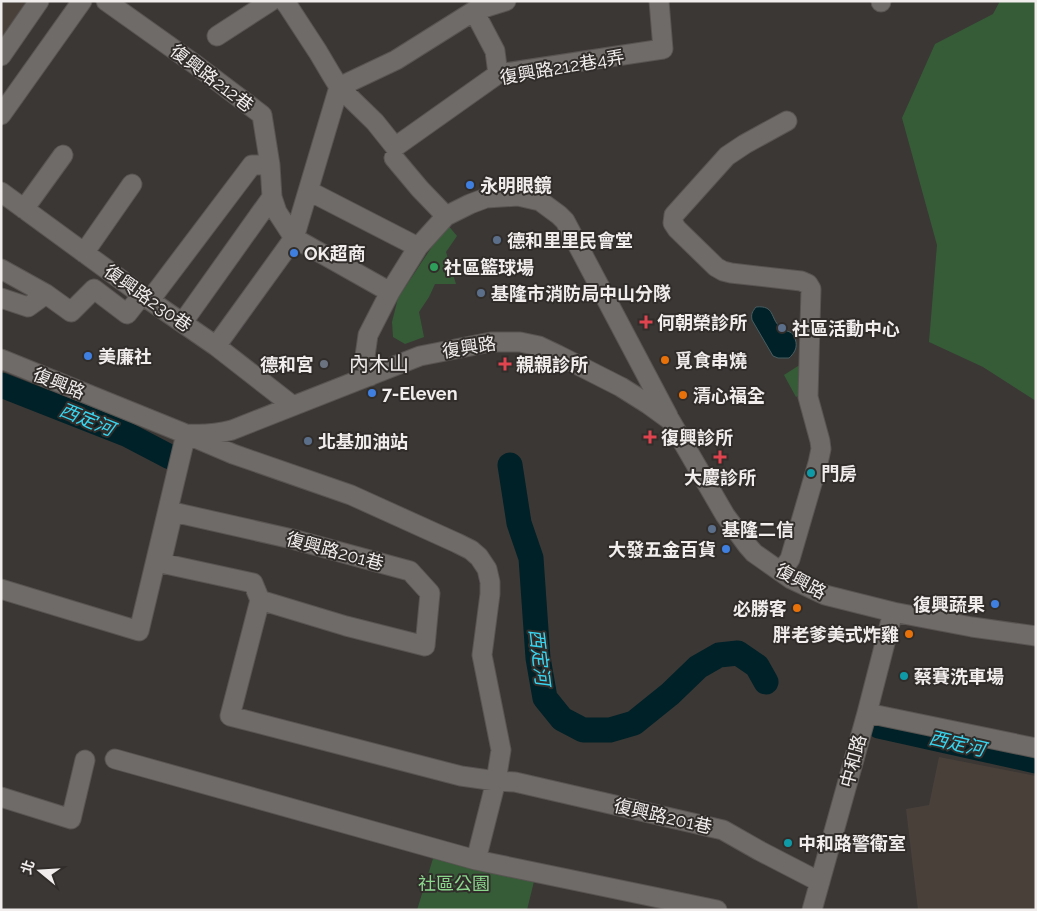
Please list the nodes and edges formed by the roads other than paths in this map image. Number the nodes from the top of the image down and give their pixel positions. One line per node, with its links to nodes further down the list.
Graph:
1 (39, 1): 9 (street)
2 (82, 1): 12 (street)
3 (106, 1): 16 (street, 復興路212巷)
4 (506, 1): 7 (street)
5 (658, 1): 10 (street, 復興路212巷4弄)
6 (285, 2): 8 (street); 11 (street)
7 (474, 11): 10 (street); 11 (street)
8 (217, 36)
9 (1, 56)
10 (498, 74): 11 (street, 復興路212巷4弄)
11 (339, 87): 18 (street)
12 (1, 115)
13 (788, 121): 40 (street)
14 (63, 155): 21 (street)
15 (394, 158): 22 (street)
16 (270, 165): 20 (street, 復興路212巷); 30 (street)
17 (132, 184): 25 (street)
18 (309, 191): 23 (street); 24 (street)
19 (1, 192): 21 (street, 復興路230巷)
20 (272, 197): 23 (street, 復興路212巷); 31 (street)
21 (24, 209): 25 (street, 復興路230巷)
22 (446, 216): 24 (street); 36 (street)
23 (294, 238): 27 (street, 復興路212巷); 32 (street)
24 (418, 247): 27 (street)
25 (84, 253): 30 (street, 復興路230巷)
26 (1, 269): 28 (street)
27 (390, 292): 34 (street)
28 (46, 294): 29 (street); 30 (street)
29 (1, 298)
30 (146, 298): 31 (street, 復興路230巷)
31 (183, 322): 32 (street, 復興路230巷)
32 (216, 346): 35 (street, 復興路230巷)
33 (1, 359): 38 (street, 復興路)
34 (370, 376): 35 (street, 復興路); 36 (street, 復興路)
35 (293, 406): 37 (street, 復興路)
36 (670, 420): 40 (street, 復興路)
37 (232, 430): 38 (street, 復興路); 39 (street)
38 (186, 434): 39 (street); 41 (street)
39 (232, 454): 49 (street)
40 (781, 572): 43 (street, 復興路)
41 (1, 589)
42 (260, 600): 42 (street, 復興路201巷); 49 (street, 復興路201巷)
43 (893, 612): 44 (street, 復興路); 45 (street, 中和路)
44 (1036, 636)
45 (867, 713): 46 (street); 52 (street, 中和路)
46 (1036, 748)
47 (115, 759): 51 (street)
48 (85, 760): 50 (street)
49 (496, 781): 51 (street); 52 (street, 復興路201巷)
50 (1, 797)
51 (476, 860): 53 (street)
52 (820, 882): 54 (street, 中和路)
53 (717, 910)
54 (812, 910)

